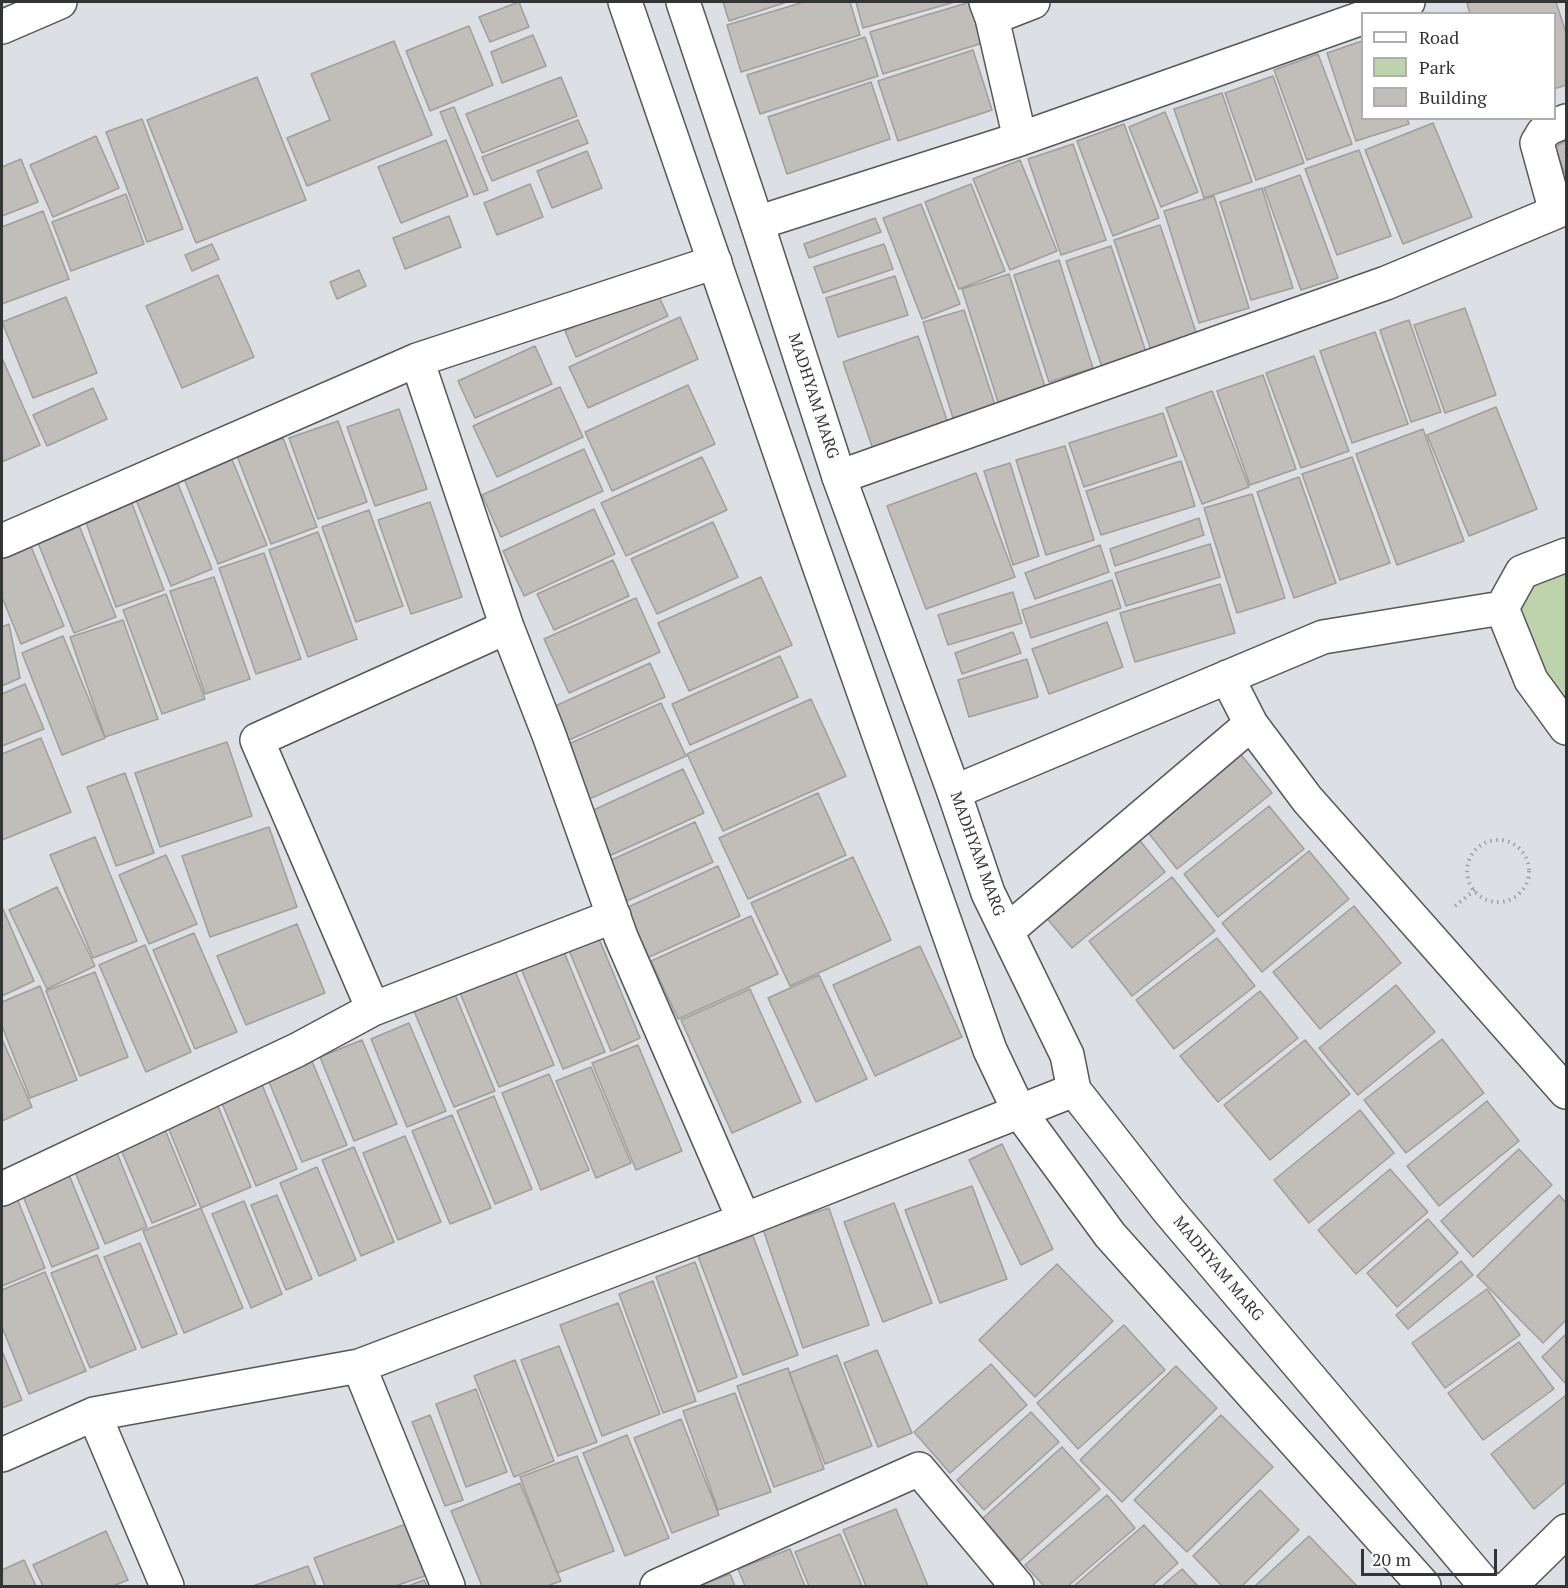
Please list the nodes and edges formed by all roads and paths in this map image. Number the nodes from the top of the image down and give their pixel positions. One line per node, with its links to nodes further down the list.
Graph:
1 (60, 2): 9 (street)
2 (625, 2): 14 (street)
3 (682, 2): 13 (street, MADHYAM MARG)
4 (1034, 2): 6 (street)
5 (1408, 2): 7 (street)
6 (989, 10): 11 (street)
7 (1380, 12)
8 (1361, 18): 11 (street)
9 (2, 27)
10 (1566, 121): 12 (street)
11 (1020, 139): 13 (street)
12 (1561, 221): 16 (street)
13 (758, 223): 16 (street, MADHYAM MARG)
14 (715, 262): 15 (street); 31 (street)
15 (417, 360): 17 (street); 20 (street)
16 (839, 477): 24 (street, MADHYAM MARG)
17 (2, 541)
18 (1566, 555): 19 (street)
19 (1502, 608): 21 (street); 23 (street)
20 (507, 627): 26 (street); 28 (street)
21 (1227, 677): 22 (street); 24 (street)
22 (1251, 724): 27 (street); 30 (street)
23 (1566, 728)
24 (954, 792): 27 (street, MADHYAM MARG)
25 (1481, 845): 25 (path)
26 (614, 916): 28 (street); 33 (street)
27 (1006, 931): 29 (street, MADHYAM MARG)
28 (373, 1009): 32 (street)
29 (1074, 1090): 31 (street); 43 (street, MADHYAM MARG)
30 (1566, 1092)
31 (1019, 1111): 33 (street); 42 (street)
32 (2, 1189)
33 (744, 1220): 34 (street)
34 (359, 1366): 35 (street); 39 (street)
35 (94, 1414): 36 (street); 38 (street)
36 (2, 1455)
37 (1566, 1531): 44 (street)
38 (167, 1587)
39 (448, 1587)
40 (657, 1587): 41 (street)
41 (1017, 1587)
42 (1424, 1587)
43 (1486, 1587)
44 (1510, 1587)

